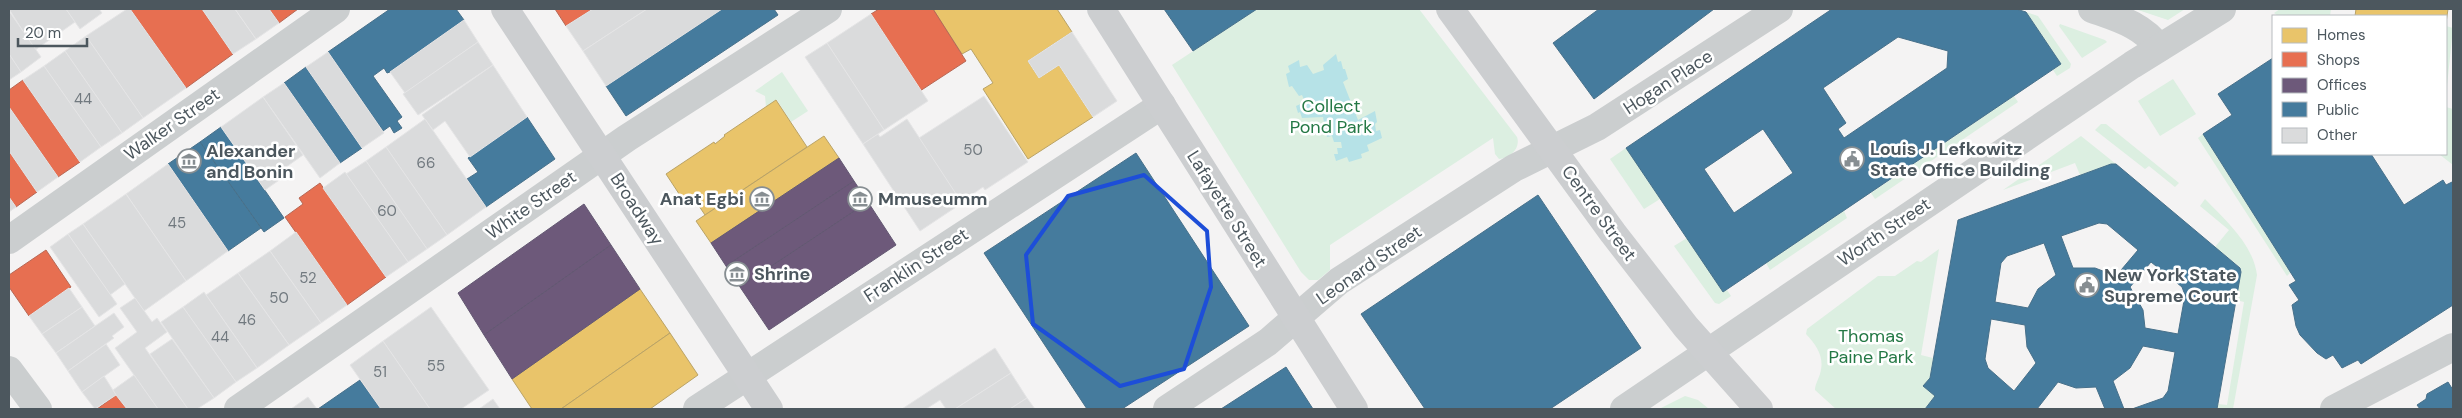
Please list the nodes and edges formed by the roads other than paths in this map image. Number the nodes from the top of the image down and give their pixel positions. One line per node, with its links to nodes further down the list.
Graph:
1 (336, 9): 13 (street, Walker Street)
2 (506, 9): 12 (main road, Broadway)
3 (828, 9): 12 (street, White Street)
4 (1100, 9): 10 (main road, Lafayette Street)
5 (1450, 9): 11 (main road, Centre Street)
6 (1779, 9): 11 (street, Hogan Place)
7 (2092, 9): 9 (street)
8 (2222, 9): 9 (street, Worth Street)
9 (2159, 48): 16 (street, Worth Street)
10 (1162, 106): 14 (main road, Lafayette Street); 18 (street, Franklin Street)
11 (1553, 149): 14 (street, Leonard Street); 16 (main road, Centre Street)
12 (601, 156): 18 (main road, Broadway); 21 (street, White Street)
13 (9, 240)
14 (1296, 318): 24 (street, Leonard Street); 25 (main road, Lafayette Street)
15 (2453, 347): 19 (street)
16 (1708, 352): 26 (street, Worth Street); 27 (main road, Centre Street)
17 (9, 370): 20 (street)
18 (746, 375): 22 (street, Franklin Street); 23 (main road, Broadway)
19 (2372, 399): 28 (street)
20 (38, 409)
21 (238, 409)
22 (697, 409)
23 (768, 409)
24 (1168, 409)
25 (1354, 409)
26 (1624, 409)
27 (1759, 409)
28 (2334, 409)

